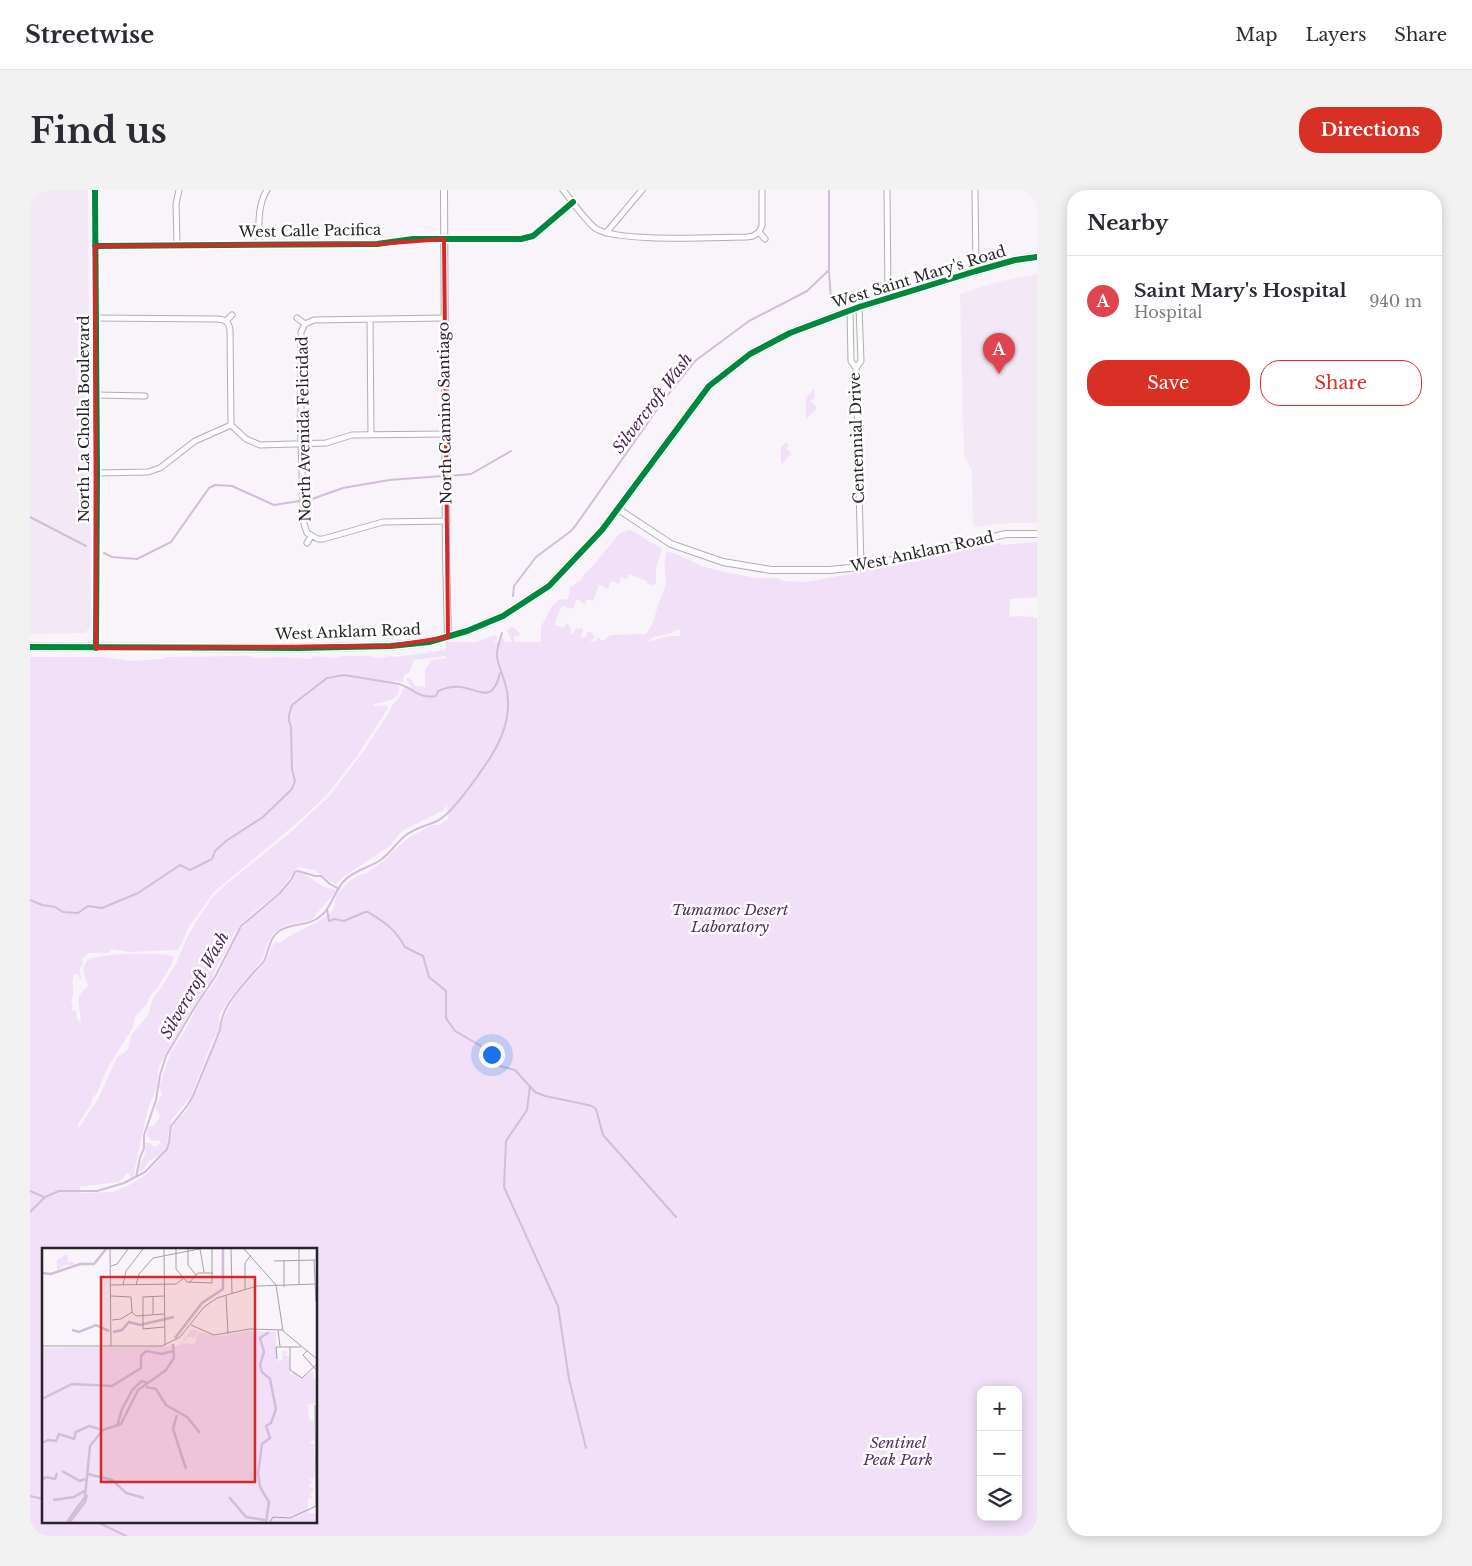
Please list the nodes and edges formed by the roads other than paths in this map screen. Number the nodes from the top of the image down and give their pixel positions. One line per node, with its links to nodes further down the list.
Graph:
1 (95, 190): 17 (street, North La Cholla Boulevard)
2 (179, 190): 15 (street)
3 (267, 190): 16 (street)
4 (444, 190): 13 (street, North Camino Santiago)
5 (563, 190): 10 (street)
6 (642, 190): 12 (street)
7 (762, 190): 11 (street)
8 (888, 190): 20 (street)
9 (975, 190): 19 (street)
10 (573, 202): 12 (street); 13 (street, West Calle Pacifica)
11 (759, 232): 12 (street); 14 (street)
12 (606, 233)
13 (444, 239): 16 (street, West Calle Pacifica); 26 (street, North Camino Santiago)
14 (765, 239)
15 (177, 244): 16 (street, West Calle Pacifica); 17 (street, West Calle Pacifica)
16 (259, 244)
17 (95, 246): 24 (street, North La Cholla Boulevard)
18 (1037, 257): 19 (main road, West Saint Mary's Road)
19 (976, 271): 20 (main road, West Saint Mary's Road)
20 (888, 298): 21 (main road, West Saint Mary's Road)
21 (860, 306): 22 (main road, West Saint Mary's Road); 30 (street)
22 (850, 310): 30 (street, Centennial Drive); 38 (main road, West Saint Mary's Road)
23 (232, 315): 28 (street)
24 (96, 318): 28 (street); 31 (street, North La Cholla Boulevard)
25 (297, 318): 29 (street)
26 (444, 318): 27 (street); 35 (street, North Camino Santiago)
27 (370, 320): 29 (street); 34 (street)
28 (226, 321): 33 (street)
29 (305, 324): 36 (street, North Avenida Felicidad)
30 (856, 368): 43 (street, Centennial Drive)
31 (97, 395): 32 (street); 37 (street, North La Cholla Boulevard)
32 (145, 396)
33 (231, 424): 36 (street); 37 (street)
34 (371, 434): 35 (street); 36 (street)
35 (445, 434): 39 (street, North Camino Santiago)
36 (301, 444): 41 (street, North Avenida Felicidad)
37 (97, 473): 46 (street, North La Cholla Boulevard)
38 (618, 509): 43 (street, West Anklam Road); 44 (main road, West Anklam Road)
39 (447, 521): 41 (street); 44 (street, North Camino Santiago)
40 (1037, 534): 43 (street, West Anklam Road)
41 (310, 535): 42 (street)
42 (307, 543)
43 (861, 567)
44 (448, 637): 46 (main road, West Anklam Road)
45 (30, 647): 46 (main road, West Anklam Road)
46 (96, 648)

